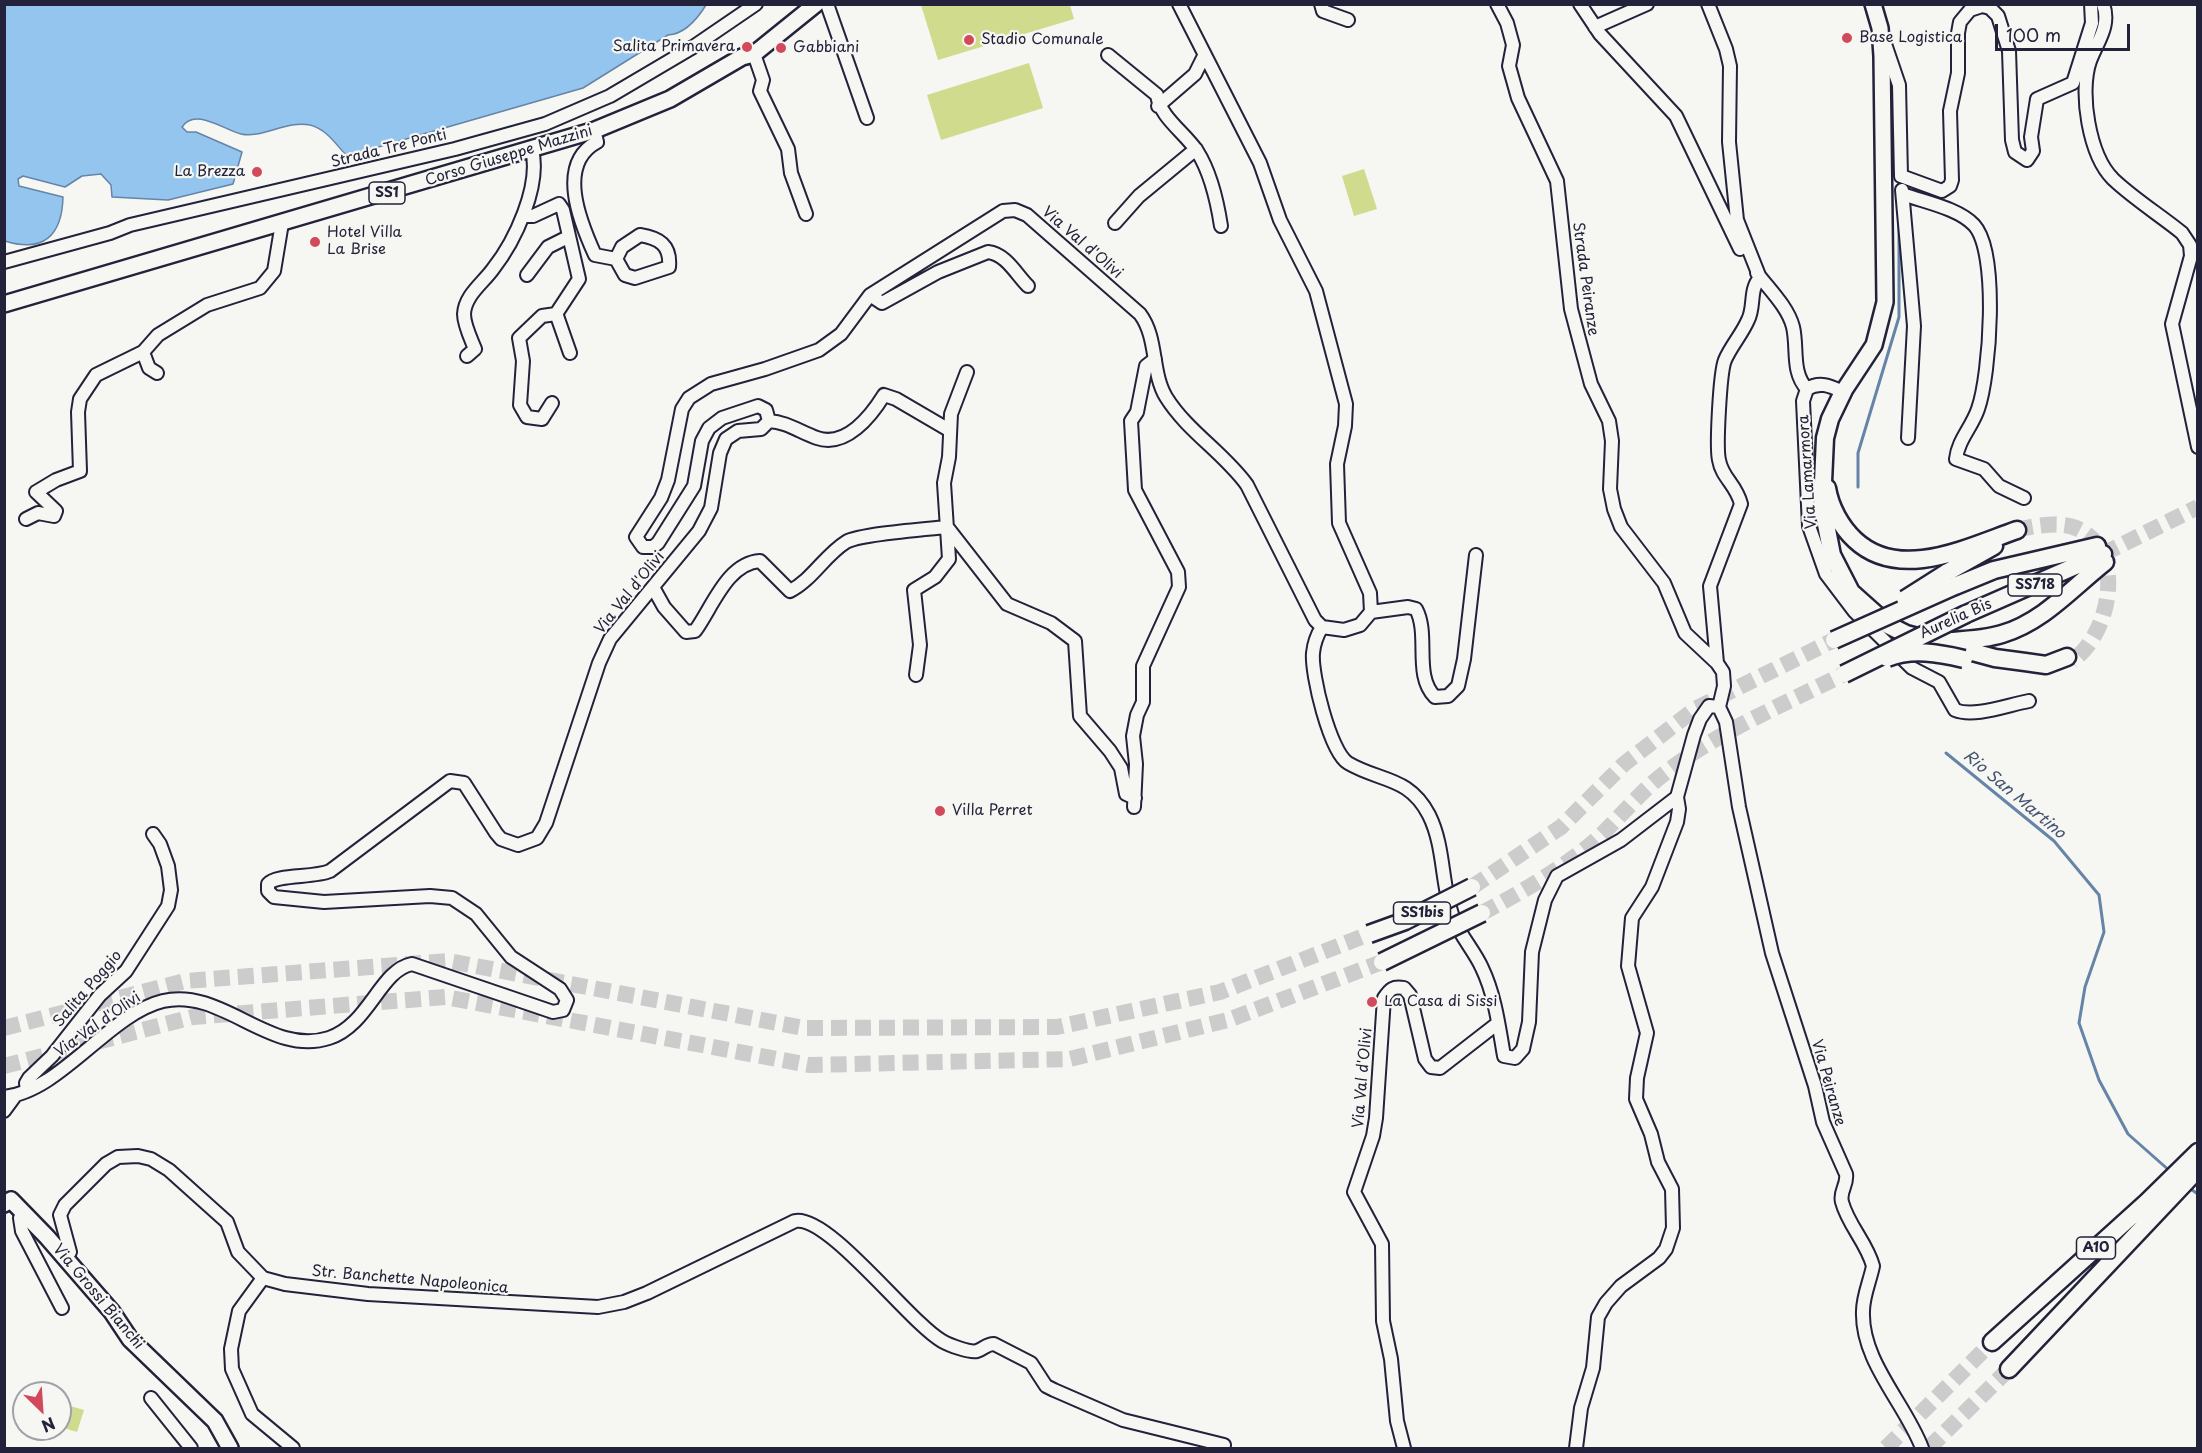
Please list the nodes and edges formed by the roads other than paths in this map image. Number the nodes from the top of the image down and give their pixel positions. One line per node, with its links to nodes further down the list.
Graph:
1 (756, 4): 36 (street, Strada Tre Ponti)
2 (816, 4): 16 (main road, Corso Giuseppe Mazzini / SS1)
3 (826, 4): 23 (street)
4 (1179, 4): 18 (street)
5 (1320, 4): 13 (street)
6 (1497, 4): 70 (street, Strada Peiranze)
7 (1580, 4): 14 (street, Via Lamarmora)
8 (1647, 4): 14 (street)
9 (1708, 4): 38 (street, Via Lamarmora)
10 (1873, 4): 15 (main road)
11 (2091, 4): 27 (street)
12 (2103, 4): 55 (street)
13 (1348, 20)
14 (1595, 27): 38 (street, Via Lamarmora)
15 (1880, 28): 19 (main road); 20 (street)
16 (754, 54): 24 (main road, Corso Giuseppe Mazzini / SS1); 29 (street)
17 (1108, 55): 22 (street)
18 (1206, 57): 22 (street); 66 (street)
19 (1882, 79): 20 (street); 21 (main road)
20 (1898, 88): 21 (street); 27 (street)
21 (1882, 98): 50 (main road)
22 (1158, 106): 25 (street)
23 (867, 118)
24 (594, 130): 26 (main road, Corso Giuseppe Mazzini / SS1); 35 (street)
25 (1196, 149): 32 (street); 33 (street)
26 (532, 150): 30 (street); 31 (main road, Corso Giuseppe Mazzini / SS1)
27 (1901, 176): 28 (street)
28 (1903, 194): 54 (street); 59 (street)
29 (806, 214)
30 (524, 216): 34 (street); 45 (street)
31 (282, 223): 41 (main road, Corso Giuseppe Mazzini / SS1); 43 (street)
32 (1115, 223)
33 (1221, 226)
34 (568, 237): 37 (street); 42 (street)
35 (616, 259): 35 (street)
36 (4, 262)
37 (527, 275)
38 (1760, 278): 49 (street, Via Lamarmora); 70 (street)
39 (1028, 286): 40 (street)
40 (870, 295): 46 (street, Via Val d'Olivi); 52 (street, Via Val d'Olivi)
41 (4, 304)
42 (556, 313): 44 (street); 51 (street)
43 (143, 352): 48 (street); 58 (street)
44 (570, 353)
45 (467, 356)
46 (1155, 359): 61 (street); 67 (street, Via Val d'Olivi)
47 (967, 372): 53 (street)
48 (157, 373)
49 (1807, 389): 50 (street); 72 (street, Via Lamarmora)
50 (1843, 392): 56 (highway)
51 (552, 403)
52 (769, 421): 53 (street); 65 (street, Via Val d'Olivi)
53 (949, 430): 61 (street)
54 (1908, 438)
55 (2198, 447)
56 (1824, 476): 64 (highway); 69 (highway)
57 (41, 479): 58 (street)
58 (56, 480): 60 (street)
59 (2024, 498)
60 (26, 519)
61 (947, 527): 65 (street); 71 (street)
62 (2102, 554): 64 (highway, Aurelia Bis / SS718); 69 (highway); 69 (highway, Aurelia Bis / SS718, bridge)
63 (1476, 555): 66 (street)
64 (1951, 579): 68 (highway, Aurelia Bis / SS718, bridge)
65 (654, 589): 81 (street, Via Val d'Olivi)
66 (1371, 612): 67 (street)
67 (1322, 627): 80 (street)
68 (1834, 640)
69 (1938, 643)
70 (1717, 663): 73 (street)
71 (916, 675)
72 (2029, 701)
73 (1719, 707): 74 (street); 99 (street, Via Peiranze)
74 (1677, 797): 80 (street); 98 (street)
75 (153, 834): 81 (street, Salita Poggio)
76 (1472, 887): 78 (highway, SS1bis, bridge)
77 (1482, 914): 79 (highway, SS1bis, bridge)
78 (1369, 934)
79 (1382, 962)
80 (1498, 1023): 97 (street, Via Val d'Olivi)
81 (15, 1095): 82 (street)
82 (4, 1111)
83 (2198, 1152): 90 (highway, A10)
84 (2198, 1169): 91 (highway, A10)
85 (7, 1198): 86 (main road, Via Grossi Bianchi)
86 (23, 1213): 87 (main road, Via Grossi Bianchi); 89 (street)
87 (65, 1259): 88 (street); 95 (main road, Via Grossi Bianchi)
88 (263, 1278): 93 (street, Str. Banchette Napoleonica); 96 (street)
89 (62, 1308)
90 (1992, 1342)
91 (2009, 1369)
92 (151, 1398): 94 (street)
93 (1224, 1445)
94 (191, 1449)
95 (230, 1449)
96 (292, 1449)
97 (1404, 1449)
98 (1576, 1449)
99 (1922, 1449)

